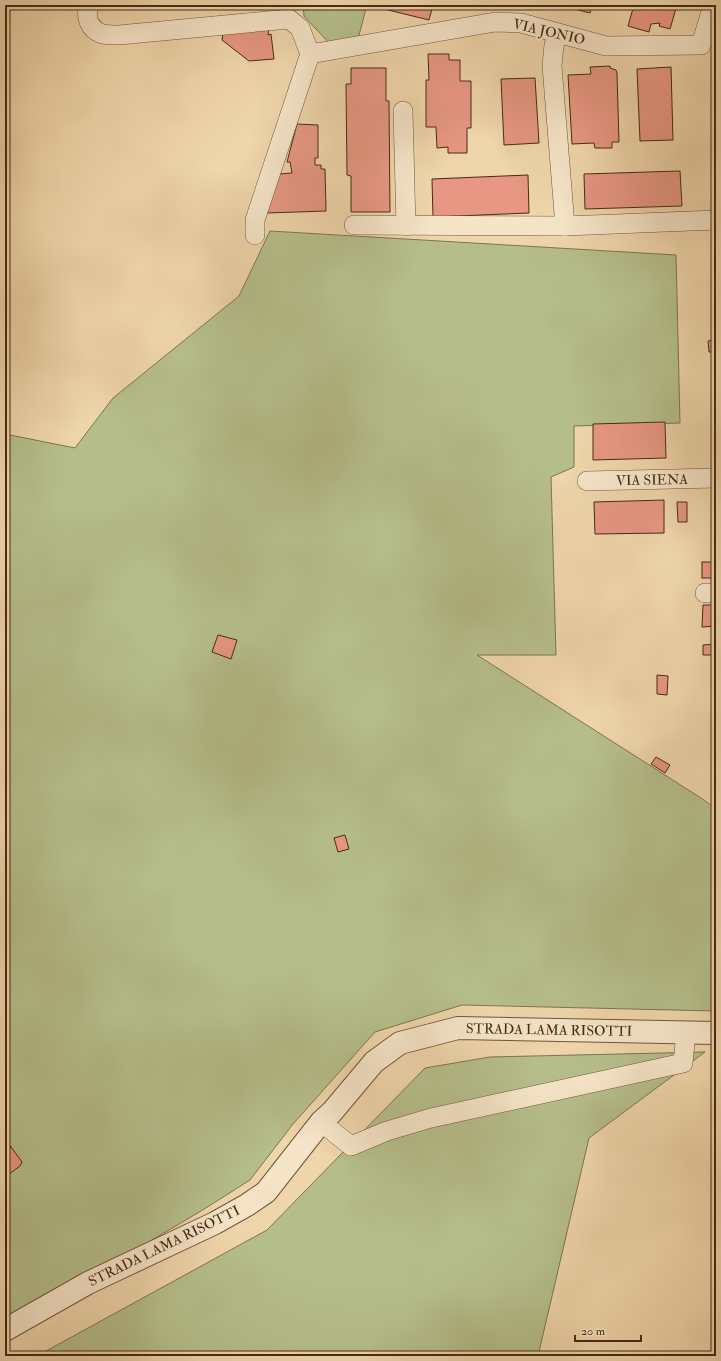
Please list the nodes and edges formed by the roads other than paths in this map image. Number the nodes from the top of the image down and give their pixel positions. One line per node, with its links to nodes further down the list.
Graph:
1 (89, 5): 4 (street)
2 (713, 5): 3 (street, VIA JONIO)
3 (559, 34): 4 (street, VIA JONIO); 9 (street)
4 (310, 54): 10 (street)
5 (403, 111): 8 (street)
6 (716, 220): 9 (street)
7 (354, 225): 8 (street)
8 (406, 226): 9 (street)
9 (565, 226)
10 (255, 235)
11 (716, 478): 12 (street, VIA SIENA)
12 (587, 482)
13 (686, 1033): 14 (street, STRADA LAMA RISOTTI); 15 (street, STRADA LAMA RISOTTI); 15 (street)
14 (716, 1033)
15 (321, 1122): 16 (street, STRADA LAMA RISOTTI)
16 (5, 1330)

